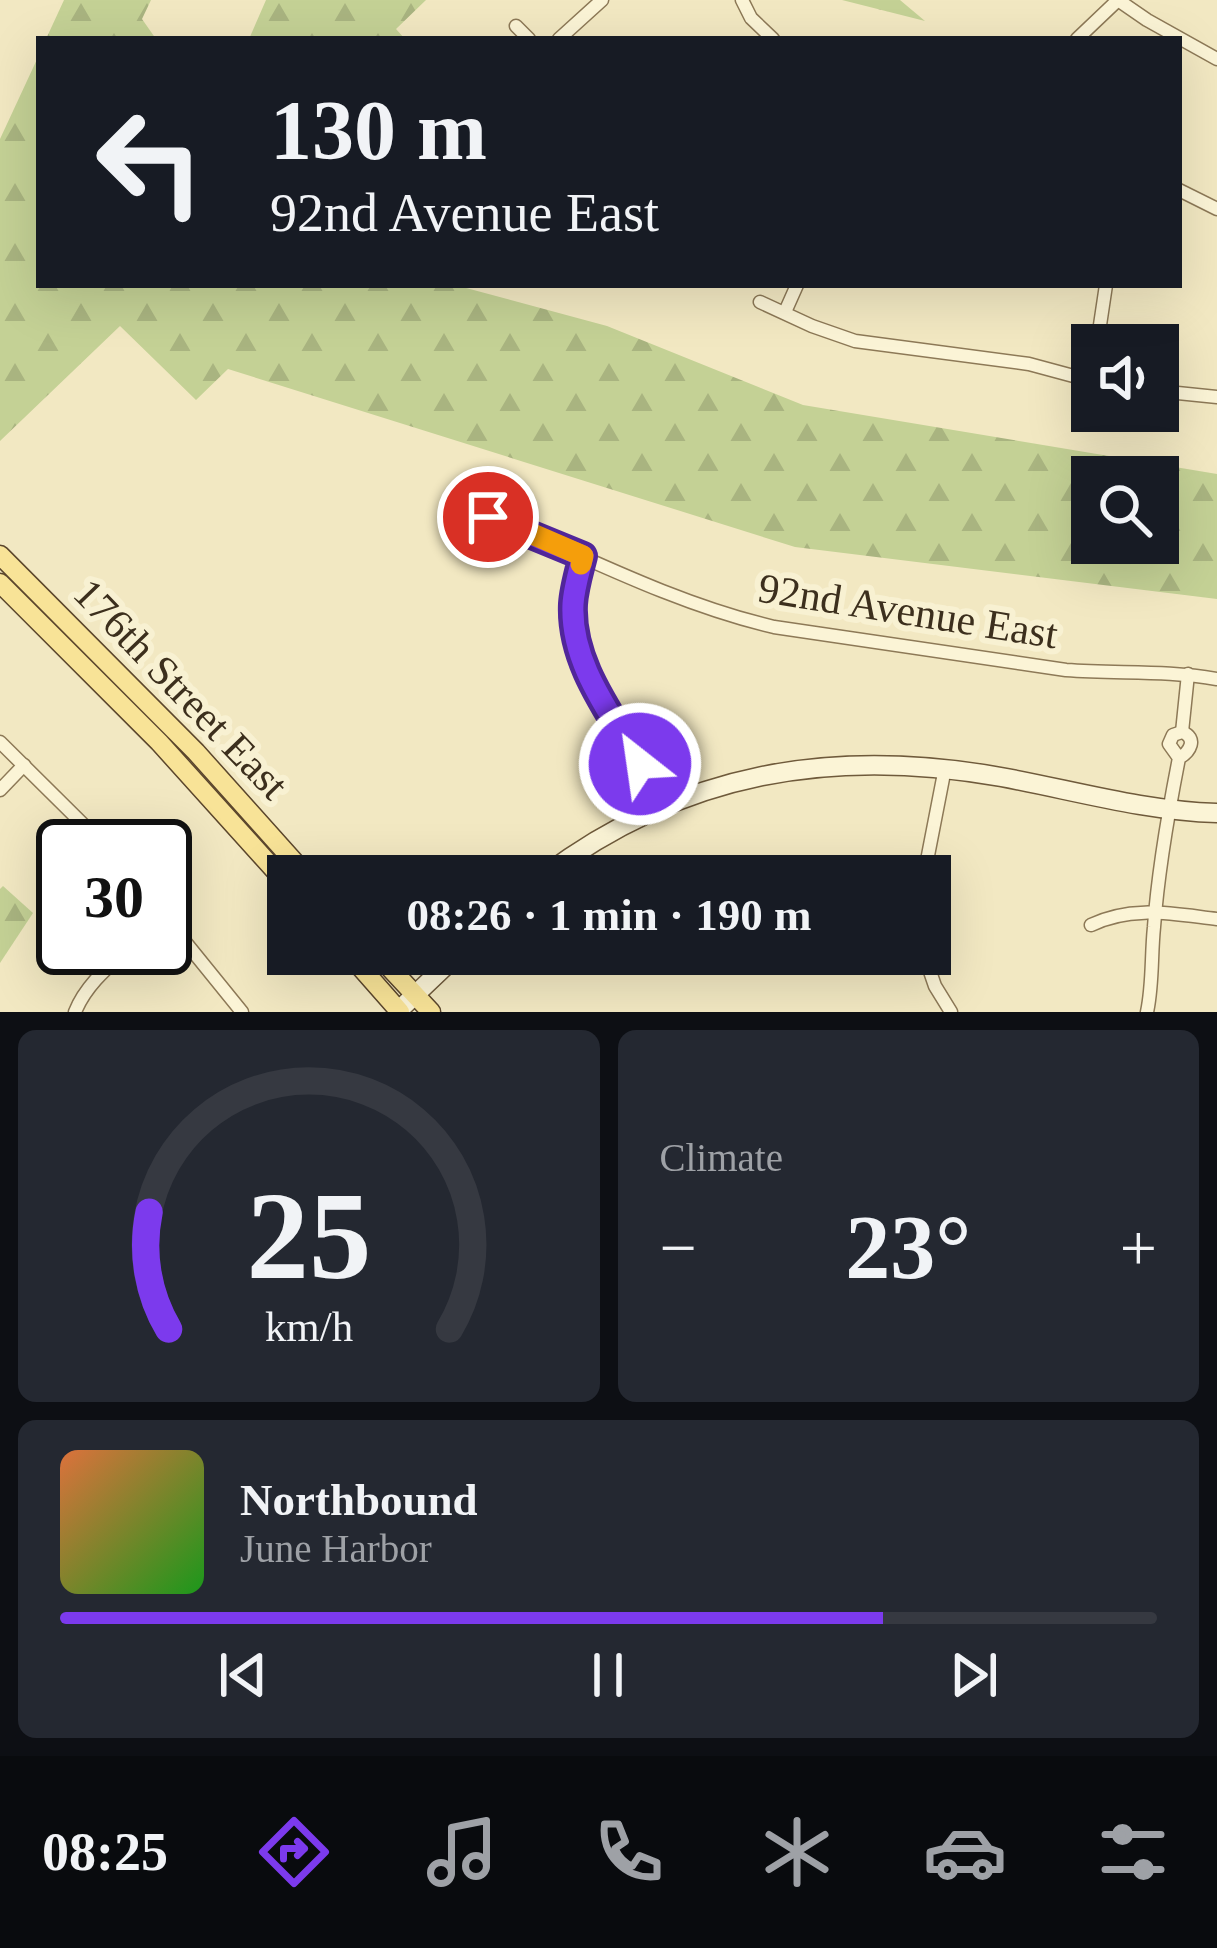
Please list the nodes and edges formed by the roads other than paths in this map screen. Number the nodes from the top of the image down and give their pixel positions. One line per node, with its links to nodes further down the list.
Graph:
1 (602, 0): 6 (street)
2 (742, 0): 7 (street)
3 (1118, 0): 8 (street); 9 (street)
4 (516, 26): 5 (street)
5 (526, 36)
6 (563, 36)
7 (770, 36)
8 (1080, 36)
9 (1176, 36)
10 (1182, 39): 11 (street)
11 (1217, 58)
12 (1182, 192): 13 (street)
13 (1217, 209)
14 (796, 288): 17 (street)
15 (1106, 288): 18 (street)
16 (760, 302): 17 (street)
17 (785, 312): 19 (street)
18 (1100, 324)
19 (1071, 375)
20 (1179, 394): 21 (street)
21 (1217, 398)
22 (464, 523): 24 (street, 92nd Avenue East)
23 (0, 555): 36 (main road, 176th Street East)
24 (583, 556): 26 (street, 92nd Avenue East); 32 (street)
25 (0, 583): 39 (main road, 176th Street East)
26 (1188, 674): 27 (street, 92nd Avenue East); 33 (street)
27 (1217, 679)
28 (0, 742): 29 (street)
29 (24, 765): 31 (street); 35 (street)
30 (945, 768): 32 (street); 33 (street); 38 (street)
31 (0, 790)
32 (662, 806): 37 (street)
33 (1169, 810): 34 (street); 40 (street)
34 (1217, 813)
35 (78, 819)
36 (288, 855)
37 (572, 855)
38 (928, 855)
39 (267, 861)
40 (1155, 912): 41 (street); 42 (street); 55 (street)
41 (1217, 919)
42 (1091, 925)
43 (192, 950): 51 (street)
44 (101, 975): 50 (street)
45 (367, 975): 52 (main road)
46 (396, 975): 49 (main road)
47 (436, 975): 49 (street)
48 (931, 975): 54 (street)
49 (415, 995): 52 (street); 53 (main road)
50 (75, 1012)
51 (242, 1012)
52 (399, 1012)
53 (430, 1012)
54 (951, 1012)
55 (1147, 1012)

